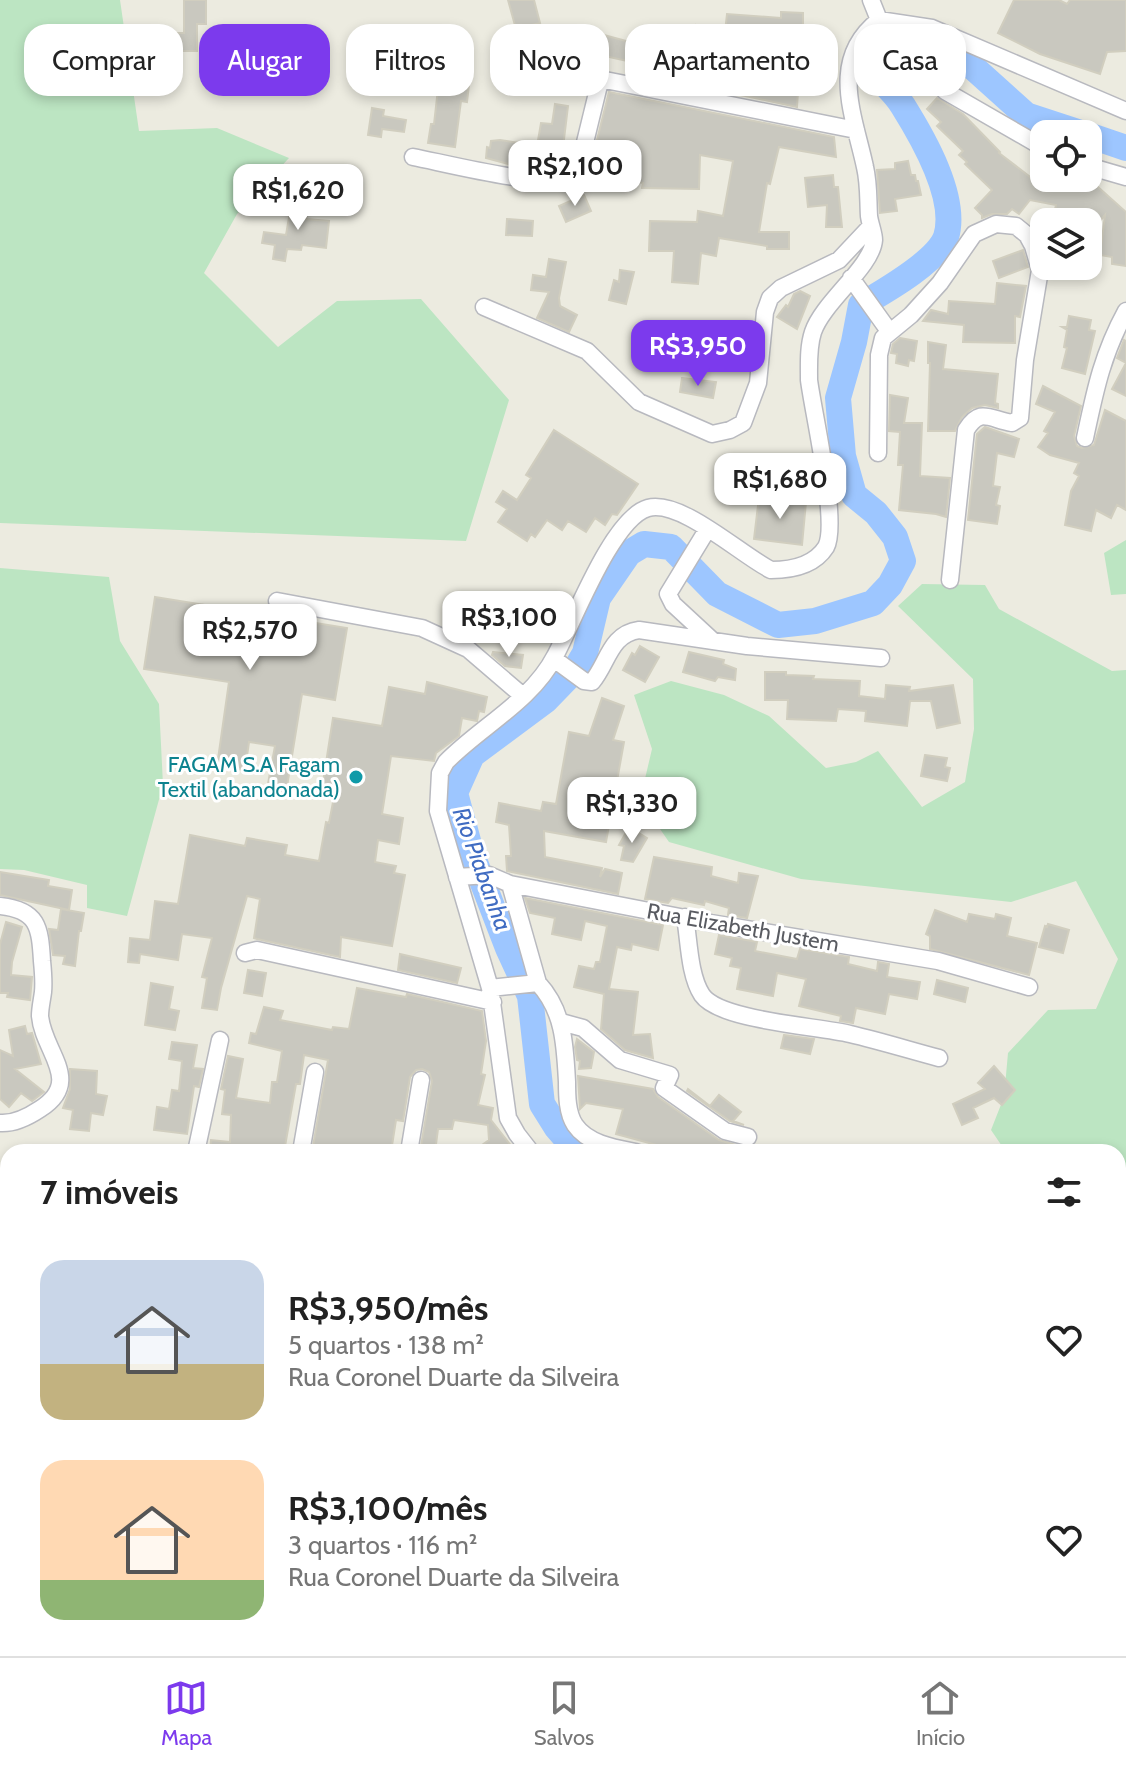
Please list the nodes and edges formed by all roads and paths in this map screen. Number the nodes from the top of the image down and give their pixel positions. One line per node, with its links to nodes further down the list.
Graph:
1 (871, 0): 2 (street)
2 (879, 20): 4 (street); 5 (street)
3 (954, 96): 6 (street)
4 (1126, 111)
5 (856, 130): 7 (street); 10 (street)
6 (1030, 140)
7 (413, 157)
8 (1102, 170): 9 (street)
9 (1126, 177)
10 (871, 226): 11 (street); 12 (street)
11 (855, 283): 14 (street); 17 (street)
12 (484, 307)
13 (1126, 311): 15 (street)
14 (884, 326): 16 (street); 18 (street)
15 (1085, 438)
16 (878, 453)
17 (707, 530): 20 (street); 22 (street)
18 (950, 580)
19 (277, 601): 23 (street)
20 (713, 641): 21 (street); 22 (street)
21 (881, 658)
22 (559, 663): 23 (street)
23 (523, 696): 24 (street)
24 (464, 876): 25 (street, Rua Elizabeth Justem); 31 (street)
25 (510, 884): 27 (street, Rua Elizabeth Justem); 29 (street)
26 (0, 906): 37 (street)
27 (685, 917): 30 (street, Rua Elizabeth Justem); 34 (street)
28 (245, 953): 31 (street)
29 (534, 982): 31 (street); 32 (street)
30 (1029, 987)
31 (494, 992): 42 (street)
32 (561, 1022): 38 (street); 43 (street)
33 (220, 1040): 39 (street)
34 (939, 1058)
35 (315, 1072): 40 (street)
36 (421, 1080): 41 (street)
37 (0, 1123)
38 (748, 1137)
39 (198, 1144)
40 (302, 1144)
41 (410, 1144)
42 (525, 1144)
43 (603, 1144)

